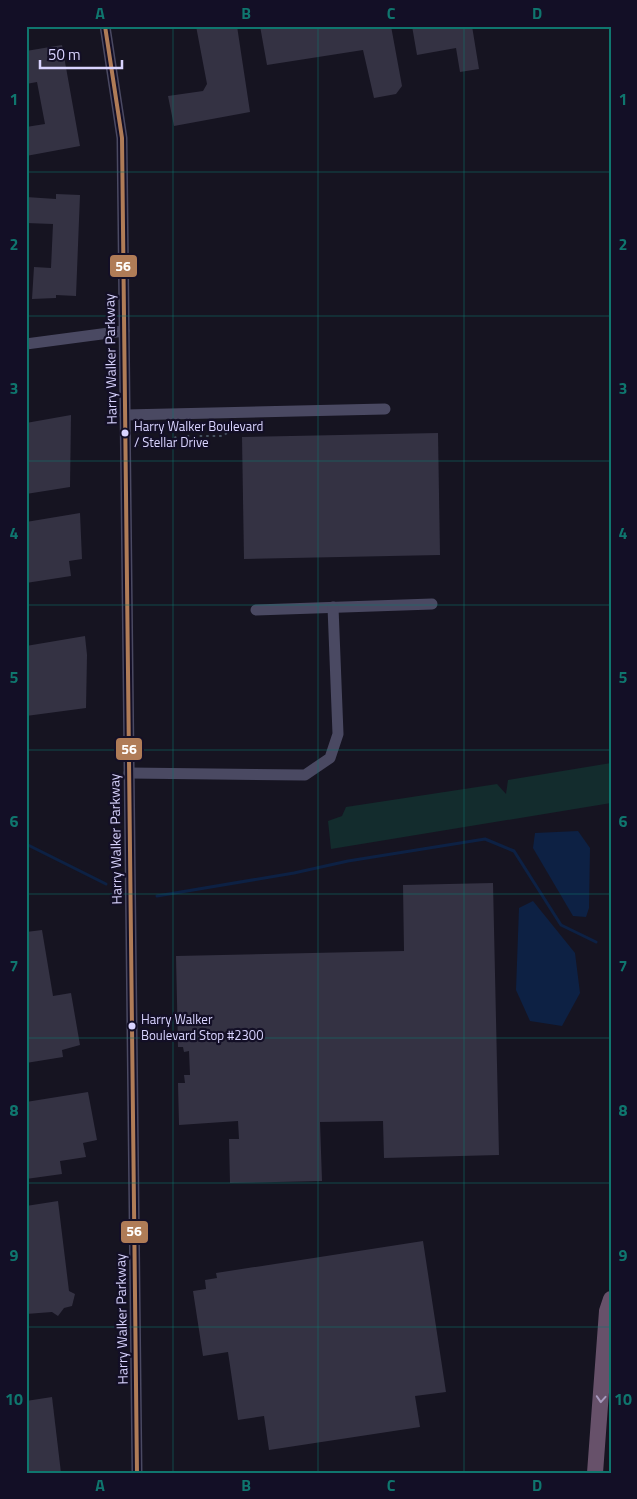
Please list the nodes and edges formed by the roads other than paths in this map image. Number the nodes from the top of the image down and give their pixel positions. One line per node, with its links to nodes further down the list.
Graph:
1 (105, 26): 2 (street, Harry Walker Parkway)
2 (124, 330): 3 (street); 5 (street, Harry Walker Parkway)
3 (26, 344)
4 (385, 409): 5 (street)
5 (125, 415): 9 (street, Harry Walker Parkway)
6 (432, 604): 7 (street)
7 (334, 607): 8 (street); 9 (street)
8 (256, 610)
9 (129, 773): 11 (street, Harry Walker Parkway)
10 (611, 1299): 12 (highway, one-way to 12)
11 (137, 1473)
12 (595, 1473)

